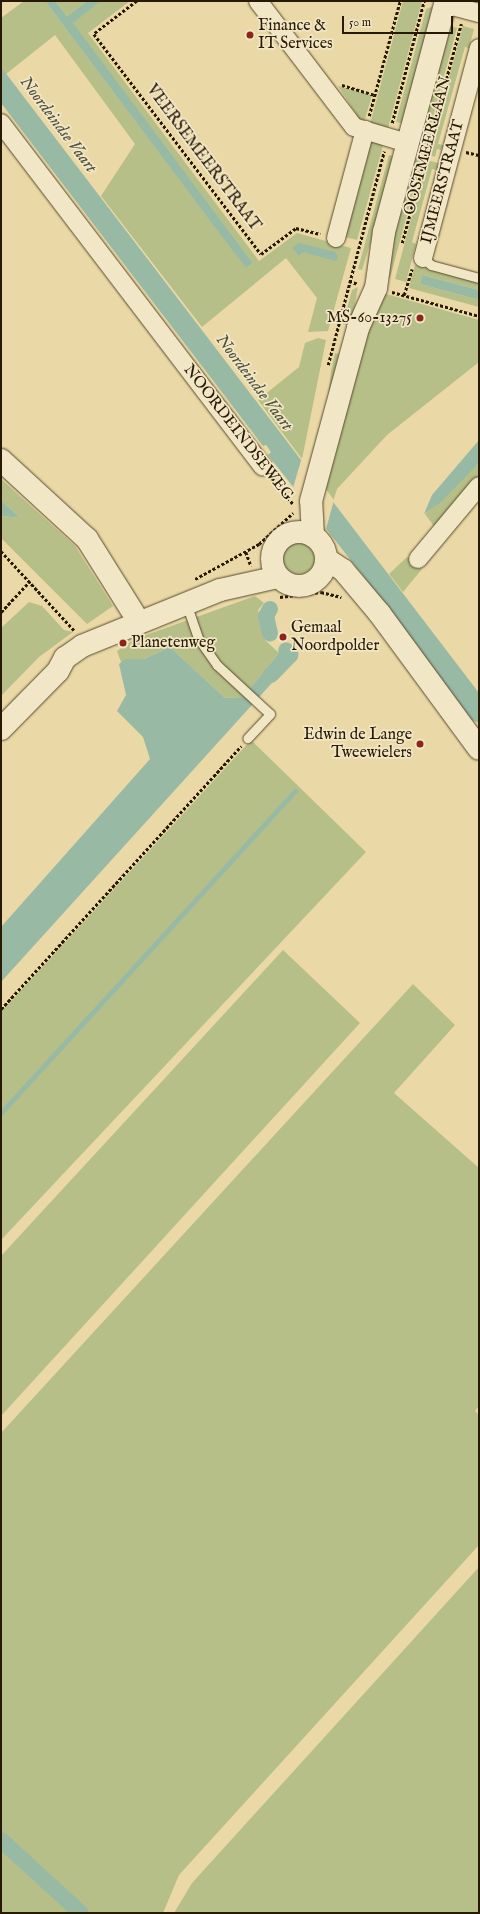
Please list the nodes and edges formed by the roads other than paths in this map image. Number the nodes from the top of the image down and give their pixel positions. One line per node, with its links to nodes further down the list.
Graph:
1 (258, 1): 5 (street)
2 (459, 7): 6 (street, OOSTMEERLAAN)
3 (479, 48): 9 (street, IJMEERSTRAAT)
4 (1, 123): 13 (street, NOORDEINDSEWEG)
5 (365, 130): 6 (street); 8 (street)
6 (406, 148): 7 (street, OOSTMEERLAAN)
7 (384, 232): 11 (street, OOSTMEERLAAN); 11 (street, OOSTMEERLAAN)
8 (336, 238)
9 (422, 258): 10 (lane, IJMEERSTRAAT)
10 (479, 278)
11 (358, 328): 15 (street, OOSTMEERLAAN)
12 (1, 460): 22 (street)
13 (263, 467)
14 (479, 486): 17 (street)
15 (309, 518): 16 (street); 18 (street)
16 (326, 559): 19 (street); 21 (street)
17 (418, 559)
18 (275, 569): 19 (street); 20 (street)
19 (318, 579): 21 (street)
20 (187, 593): 22 (street); 24 (lane)
21 (352, 594): 25 (street)
22 (139, 622): 23 (street)
23 (1, 729)
24 (248, 738)
25 (479, 749)

